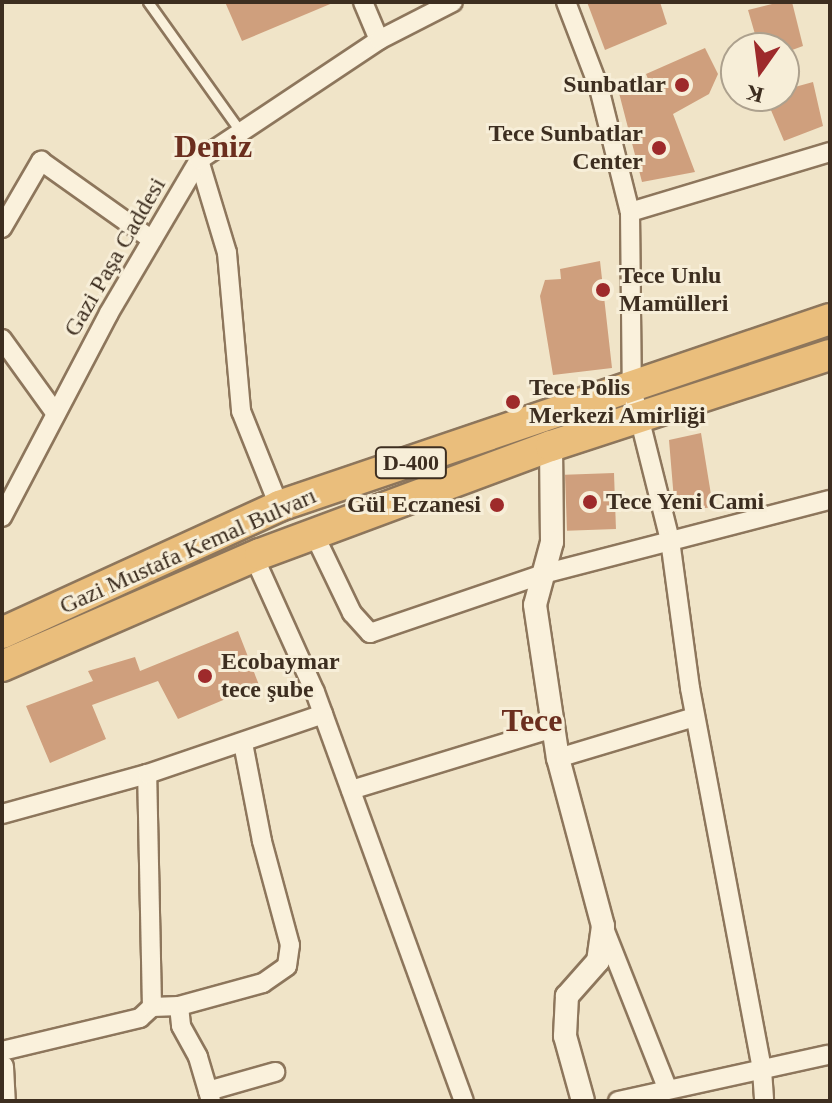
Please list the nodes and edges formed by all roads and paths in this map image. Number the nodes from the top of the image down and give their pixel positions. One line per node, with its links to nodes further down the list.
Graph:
1 (148, 2): 6 (lane)
2 (363, 2): 5 (street)
3 (453, 2): 5 (street, Gazi Paşa Caddesi)
4 (566, 2): 9 (street)
5 (379, 40): 6 (street, Gazi Paşa Caddesi)
6 (242, 134): 8 (street, Gazi Paşa Caddesi)
7 (830, 152): 9 (street)
8 (199, 160): 11 (street, Gazi Paşa Caddesi); 19 (street)
9 (630, 212): 15 (street)
10 (2, 228): 11 (street)
11 (152, 240): 16 (street, Gazi Paşa Caddesi)
12 (830, 319): 15 (highway, Gazi Mustafa Kemal Bulvarı / D-400)
13 (2, 339): 16 (street)
14 (830, 355): 15 (highway, Gazi Mustafa Kemal Bulvarı / D-400)
15 (638, 403): 17 (highway, Gazi Mustafa Kemal Bulvarı / D-400); 19 (highway, Gazi Mustafa Kemal Bulvarı / D-400); 22 (street)
16 (56, 414): 20 (street, Gazi Paşa Caddesi)
17 (551, 446): 21 (highway, Gazi Mustafa Kemal Bulvarı / D-400); 24 (street)
18 (830, 500): 22 (street)
19 (279, 506): 25 (highway, Gazi Mustafa Kemal Bulvarı / D-400)
20 (2, 517)
21 (314, 534): 23 (highway, Gazi Mustafa Kemal Bulvarı / D-400); 24 (street)
22 (670, 540): 24 (street); 28 (street)
23 (254, 557): 26 (highway, Gazi Mustafa Kemal Bulvarı / D-400); 27 (street)
24 (543, 574): 29 (street)
25 (2, 633)
26 (2, 666)
27 (323, 714): 30 (street); 33 (street)
28 (695, 717): 31 (street); 41 (street)
29 (554, 728): 31 (street); 33 (street)
30 (243, 743): 32 (street); 36 (street)
31 (558, 758): 35 (street)
32 (147, 774): 34 (street); 37 (street)
33 (351, 790): 46 (street)
34 (2, 814)
35 (603, 926): 43 (street); 47 (street)
36 (179, 1006): 37 (street); 44 (street)
37 (152, 1007): 38 (street)
38 (2, 1051)
39 (828, 1055): 41 (street)
40 (2, 1067): 45 (street)
41 (762, 1070): 43 (street); 49 (street)
42 (275, 1072): 44 (street)
43 (667, 1088): 48 (street)
44 (210, 1096)
45 (4, 1101)
46 (464, 1101)
47 (583, 1101)
48 (618, 1101)
49 (764, 1101)

